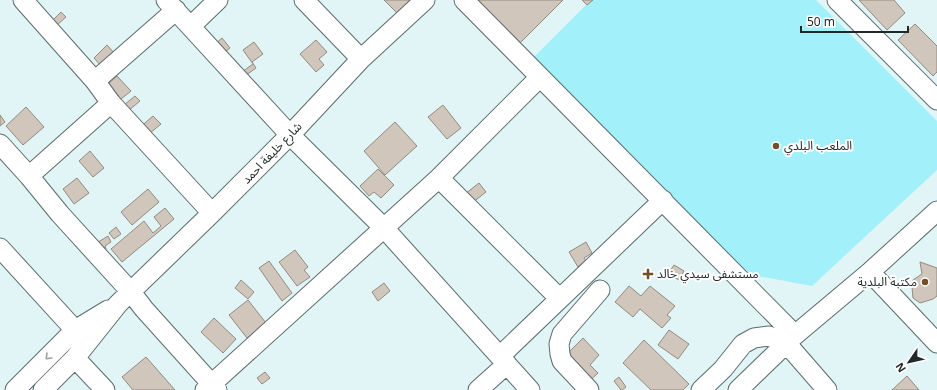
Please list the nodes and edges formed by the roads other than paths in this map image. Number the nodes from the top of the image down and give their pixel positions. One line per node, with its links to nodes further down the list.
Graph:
1 (22, 0): 11 (street)
2 (218, 0): 8 (street)
3 (304, 0): 9 (street)
4 (425, 0): 9 (street, شارع خليفة احمد)
5 (464, 0): 10 (street)
6 (837, 0): 12 (street)
7 (171, 5): 8 (street); 11 (street)
8 (191, 26): 14 (street)
9 (360, 59): 14 (street, شارع خليفة احمد)
10 (540, 77): 17 (street); 18 (street)
11 (95, 81): 13 (street)
12 (934, 90)
13 (111, 103): 16 (street); 20 (street)
14 (290, 135): 20 (street, شارع خليفة احمد); 21 (street)
15 (0, 144): 16 (street)
16 (29, 176): 25 (street)
17 (439, 178): 21 (street); 26 (street)
18 (662, 200): 26 (street); 28 (street)
19 (937, 211): 23 (street)
20 (212, 213): 25 (street, شارع خليفة احمد)
21 (384, 228): 31 (street); 32 (street)
22 (0, 248): 27 (street)
23 (870, 272): 28 (street); 29 (street)
24 (600, 290): 38 (street)
25 (124, 298): 27 (street, شارع خليفة احمد); 32 (street)
26 (559, 298): 31 (street)
27 (82, 336): 30 (street); 33 (street, one-way to 33)
28 (791, 339): 39 (street); 40 (street); 41 (street)
29 (937, 343)
30 (75, 358): 34 (street); 35 (street)
31 (504, 360): 36 (street); 37 (street)
32 (211, 388)
33 (15, 390)
34 (43, 390)
35 (105, 390)
36 (478, 390)
37 (530, 390)
38 (589, 390)
39 (701, 390)
40 (738, 390)
41 (827, 390)

